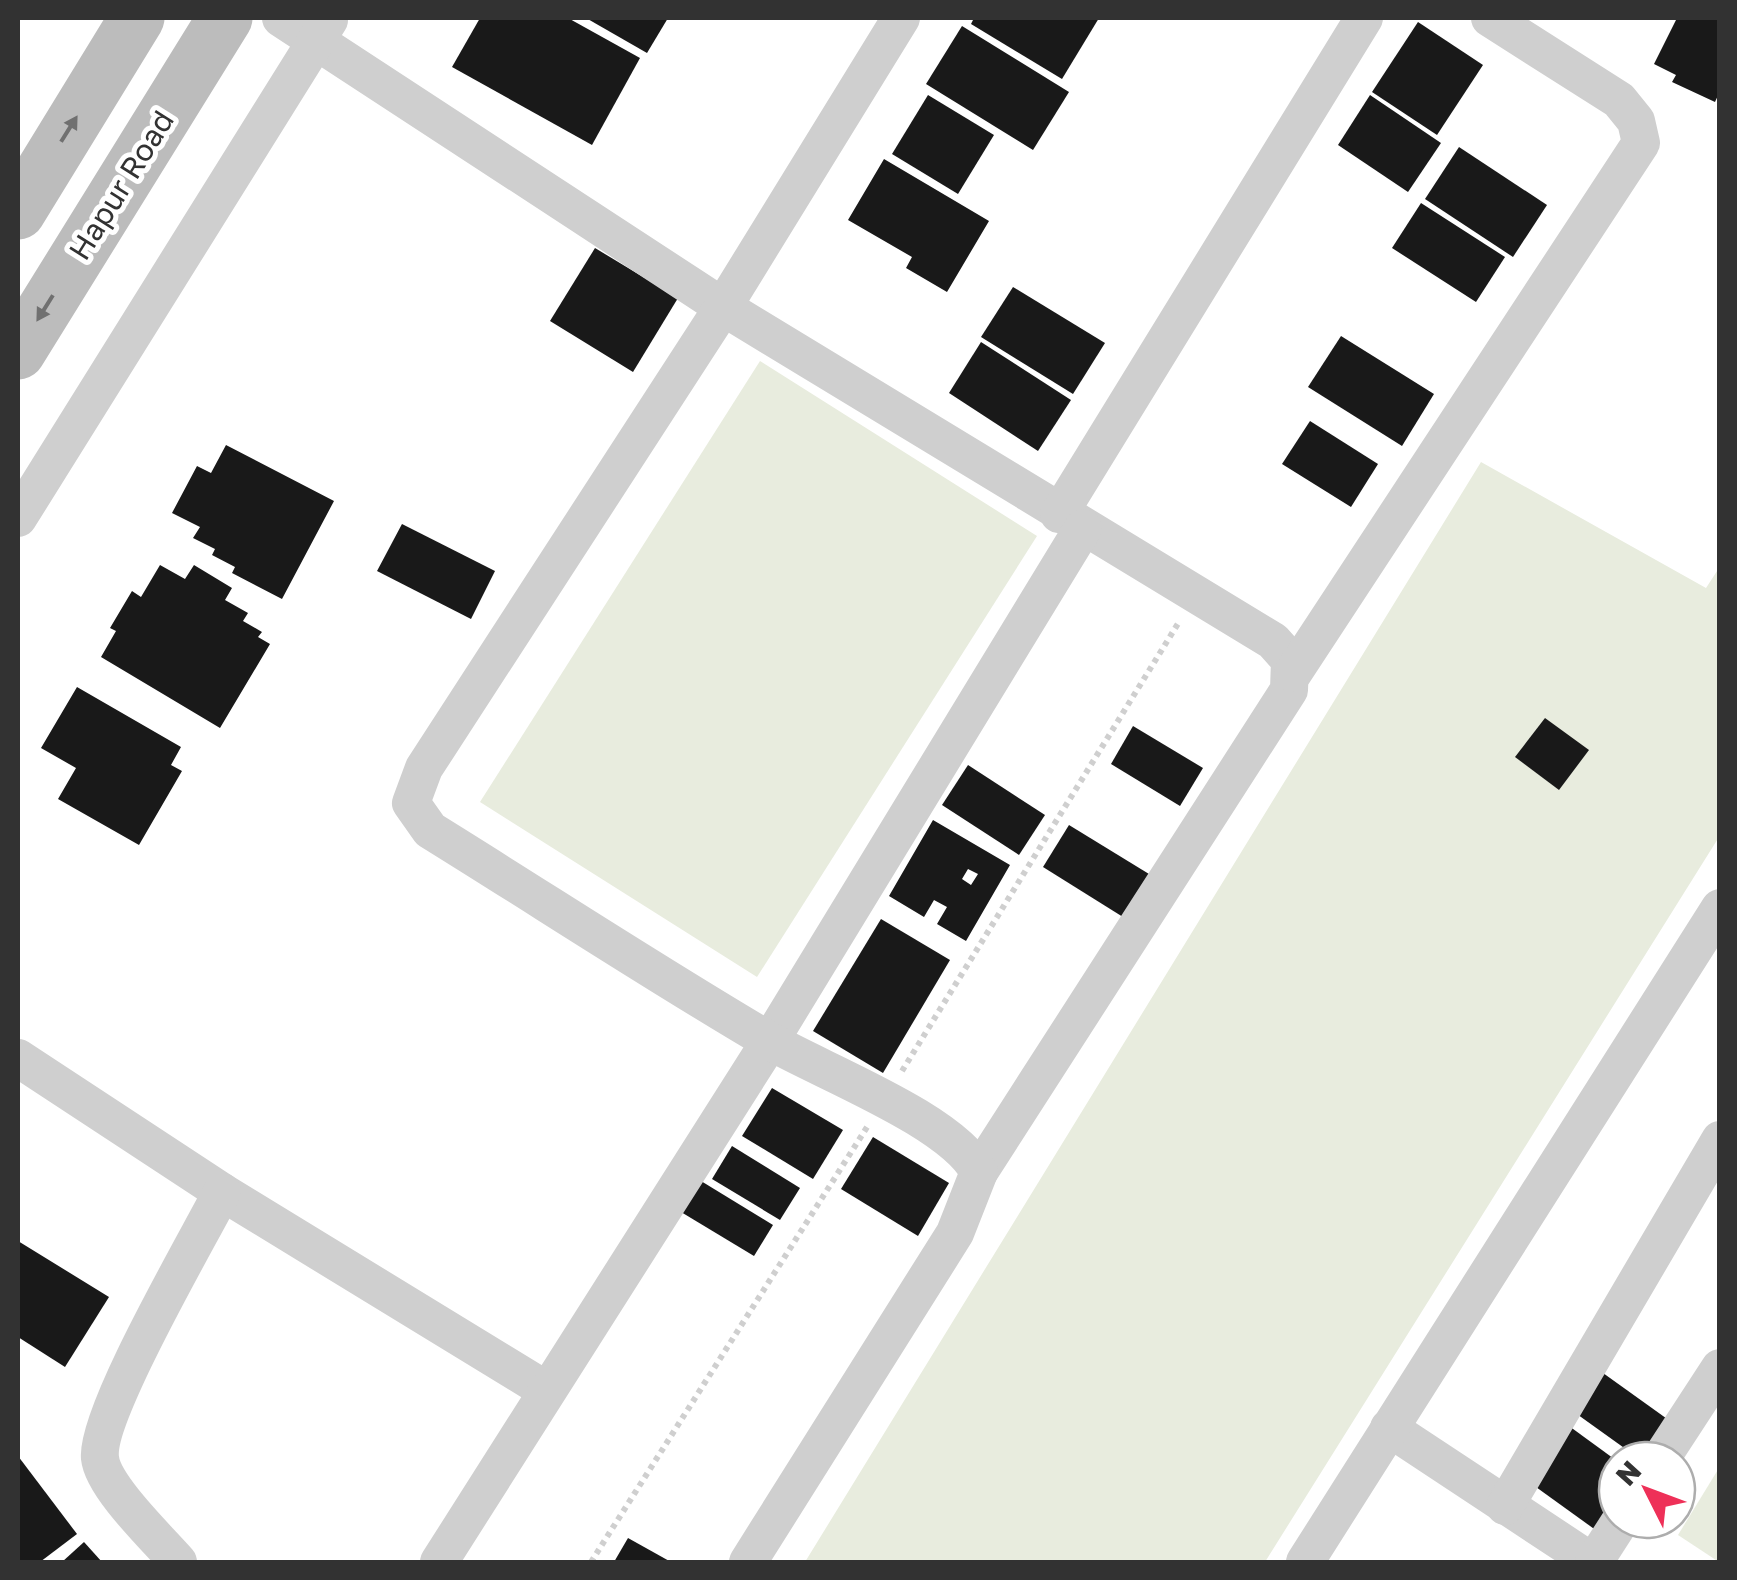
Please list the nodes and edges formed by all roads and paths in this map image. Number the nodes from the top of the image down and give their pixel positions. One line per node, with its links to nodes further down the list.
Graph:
1 (137, 18): 8 (main road, one-way to 1)
2 (225, 18): 10 (main road, Hapur Road, one-way to 10)
3 (281, 18): 7 (street)
4 (901, 18): 9 (street)
5 (1364, 18): 12 (street)
6 (1490, 18): 14 (street)
7 (324, 28): 9 (street); 11 (street)
8 (18, 212)
9 (723, 307): 12 (street); 16 (street)
10 (18, 352)
11 (18, 518)
12 (1071, 521): 13 (street); 16 (street)
13 (1194, 594): 14 (street); 18 (path)
14 (1292, 673): 20 (street)
15 (1720, 908): 24 (street)
16 (770, 1041): 18 (street); 23 (street)
17 (18, 1058): 21 (street)
18 (885, 1100): 20 (street); 30 (path)
19 (1720, 1140): 26 (street)
20 (980, 1172): 31 (street)
21 (222, 1192): 23 (street); 28 (street)
22 (1720, 1368): 25 (street)
23 (546, 1390): 29 (street)
24 (1390, 1428): 26 (street); 32 (street)
25 (1673, 1440)
26 (1505, 1506): 33 (street)
27 (1608, 1540): 33 (street)
28 (178, 1562)
29 (439, 1562)
30 (591, 1562)
31 (748, 1562)
32 (1305, 1562)
33 (1593, 1562)

